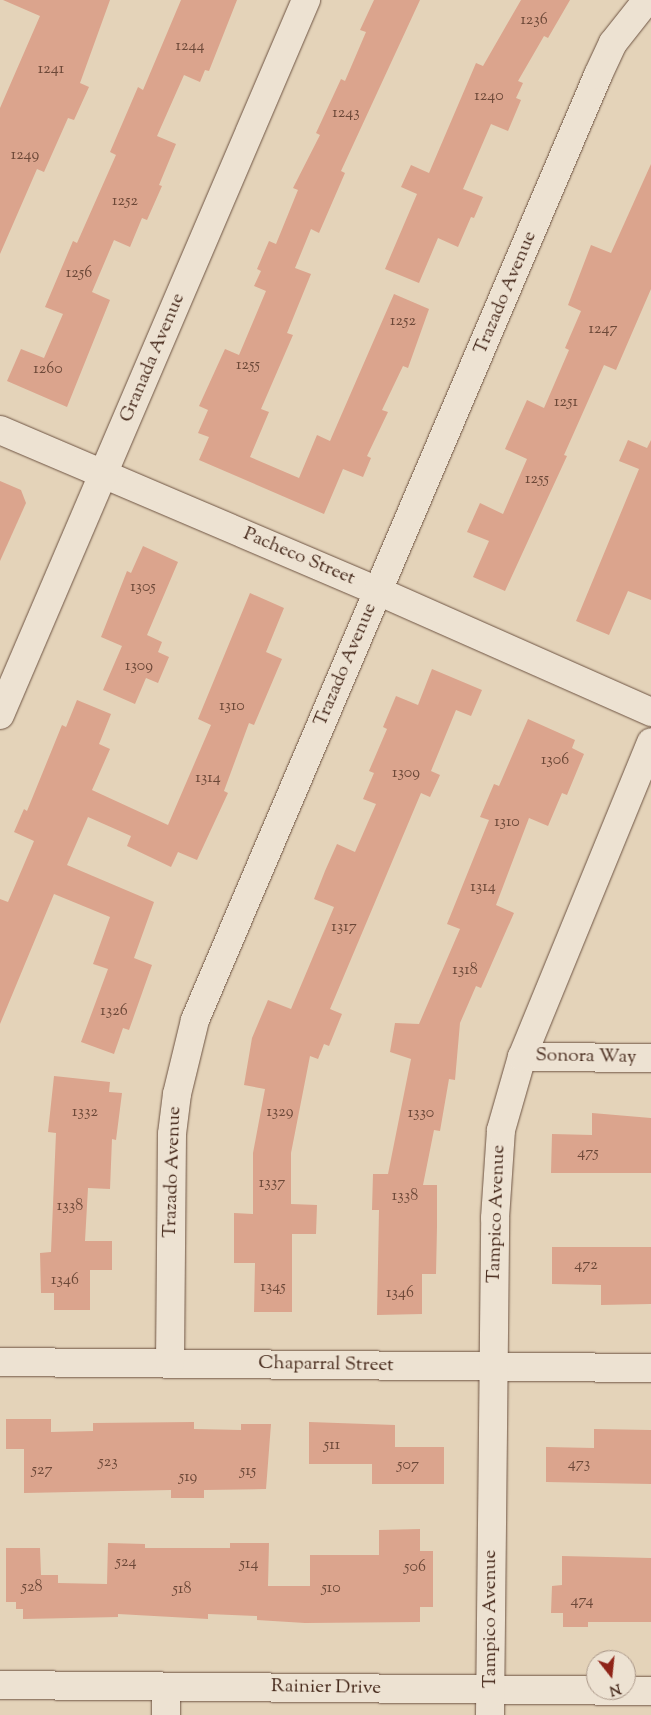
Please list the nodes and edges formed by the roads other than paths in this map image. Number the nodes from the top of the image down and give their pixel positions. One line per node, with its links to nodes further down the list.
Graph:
1 (306, 0): 4 (street, Granada Avenue)
2 (647, 0): 5 (street, Trazado Avenue)
3 (0, 430): 4 (street, Pacheco Street)
4 (103, 474): 5 (street, Pacheco Street); 7 (street, Granada Avenue)
5 (378, 591): 6 (street, Pacheco Street); 12 (street, Trazado Avenue)
6 (651, 712)
7 (0, 715)
8 (651, 742): 9 (street, Tampico Avenue)
9 (522, 1057): 10 (street, Sonora Way); 13 (street, Tampico Avenue)
10 (651, 1058)
11 (0, 1362): 12 (street, Chaparral Street)
12 (170, 1363): 13 (street, Chaparral Street)
13 (493, 1366): 14 (street, Chaparral Street); 18 (street, Tampico Avenue)
14 (651, 1368)
15 (0, 1685): 16 (street, Rainier Drive)
16 (166, 1686): 18 (street, Rainier Drive); 19 (street)
17 (651, 1691): 18 (street, Rainier Drive)
18 (490, 1702)
19 (166, 1715)

